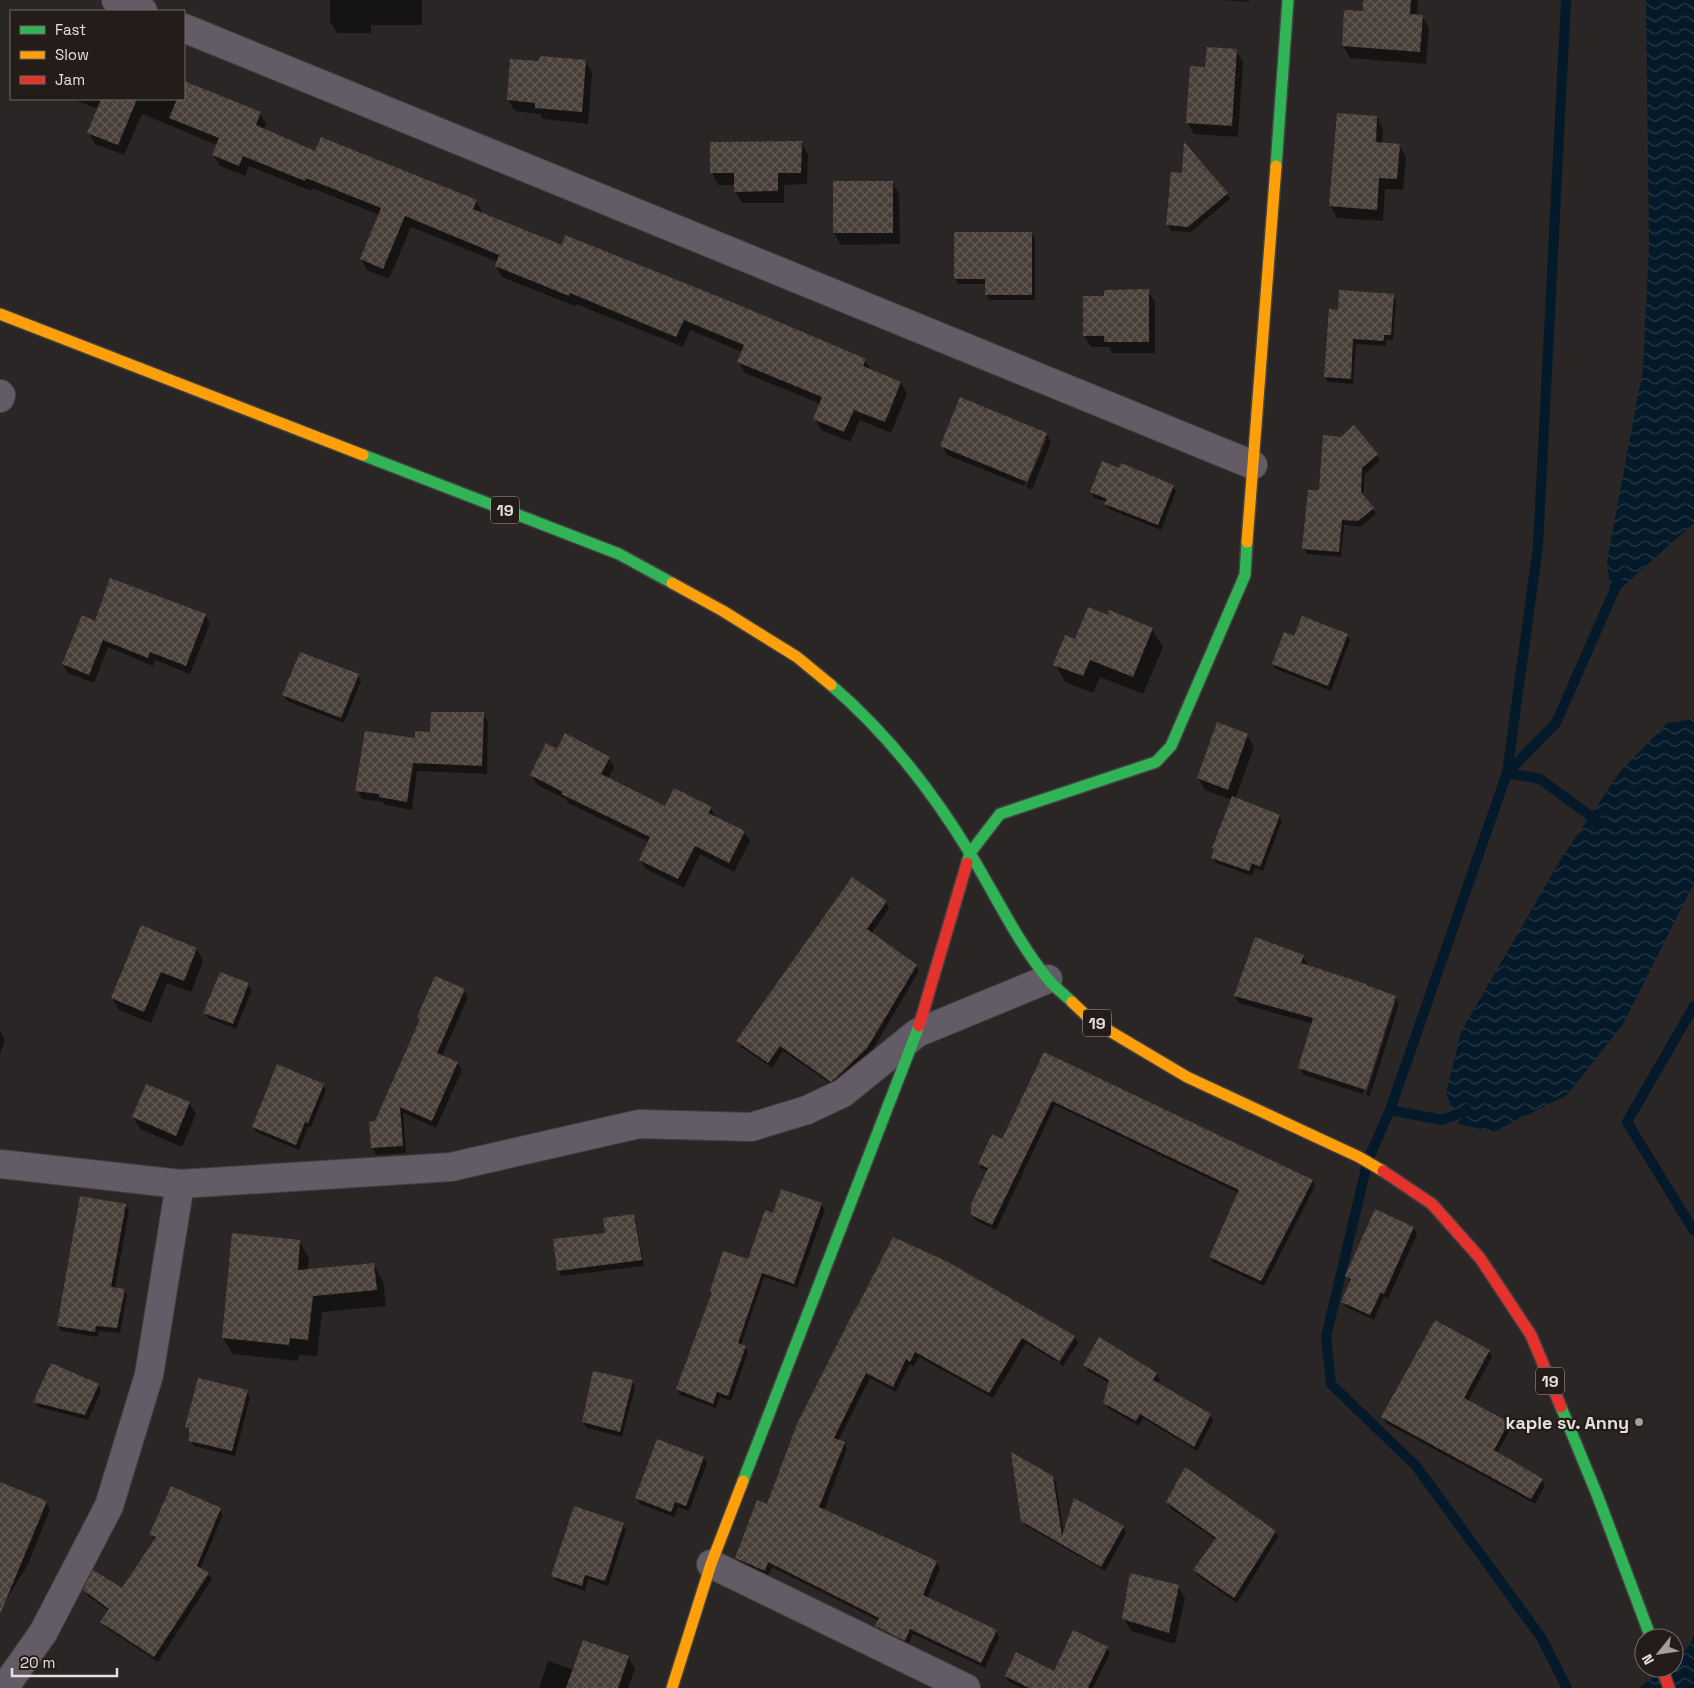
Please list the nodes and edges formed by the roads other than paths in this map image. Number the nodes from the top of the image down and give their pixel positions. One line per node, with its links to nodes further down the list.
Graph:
1 (116, 0): 3 (street)
2 (1288, 0): 6 (main road)
3 (141, 10)
4 (185, 28): 6 (street)
5 (0, 314): 7 (main road, 19)
6 (1254, 465): 7 (main road)
7 (970, 852): 8 (main road, 19); 9 (main road)
8 (1048, 979): 9 (street); 13 (main road, 19)
9 (917, 1032): 11 (street); 12 (main road)
10 (0, 1164): 11 (street)
11 (180, 1184): 14 (street)
12 (711, 1564): 15 (main road); 16 (street)
13 (1647, 1628)
14 (4, 1688)
15 (672, 1688)
16 (966, 1688)

